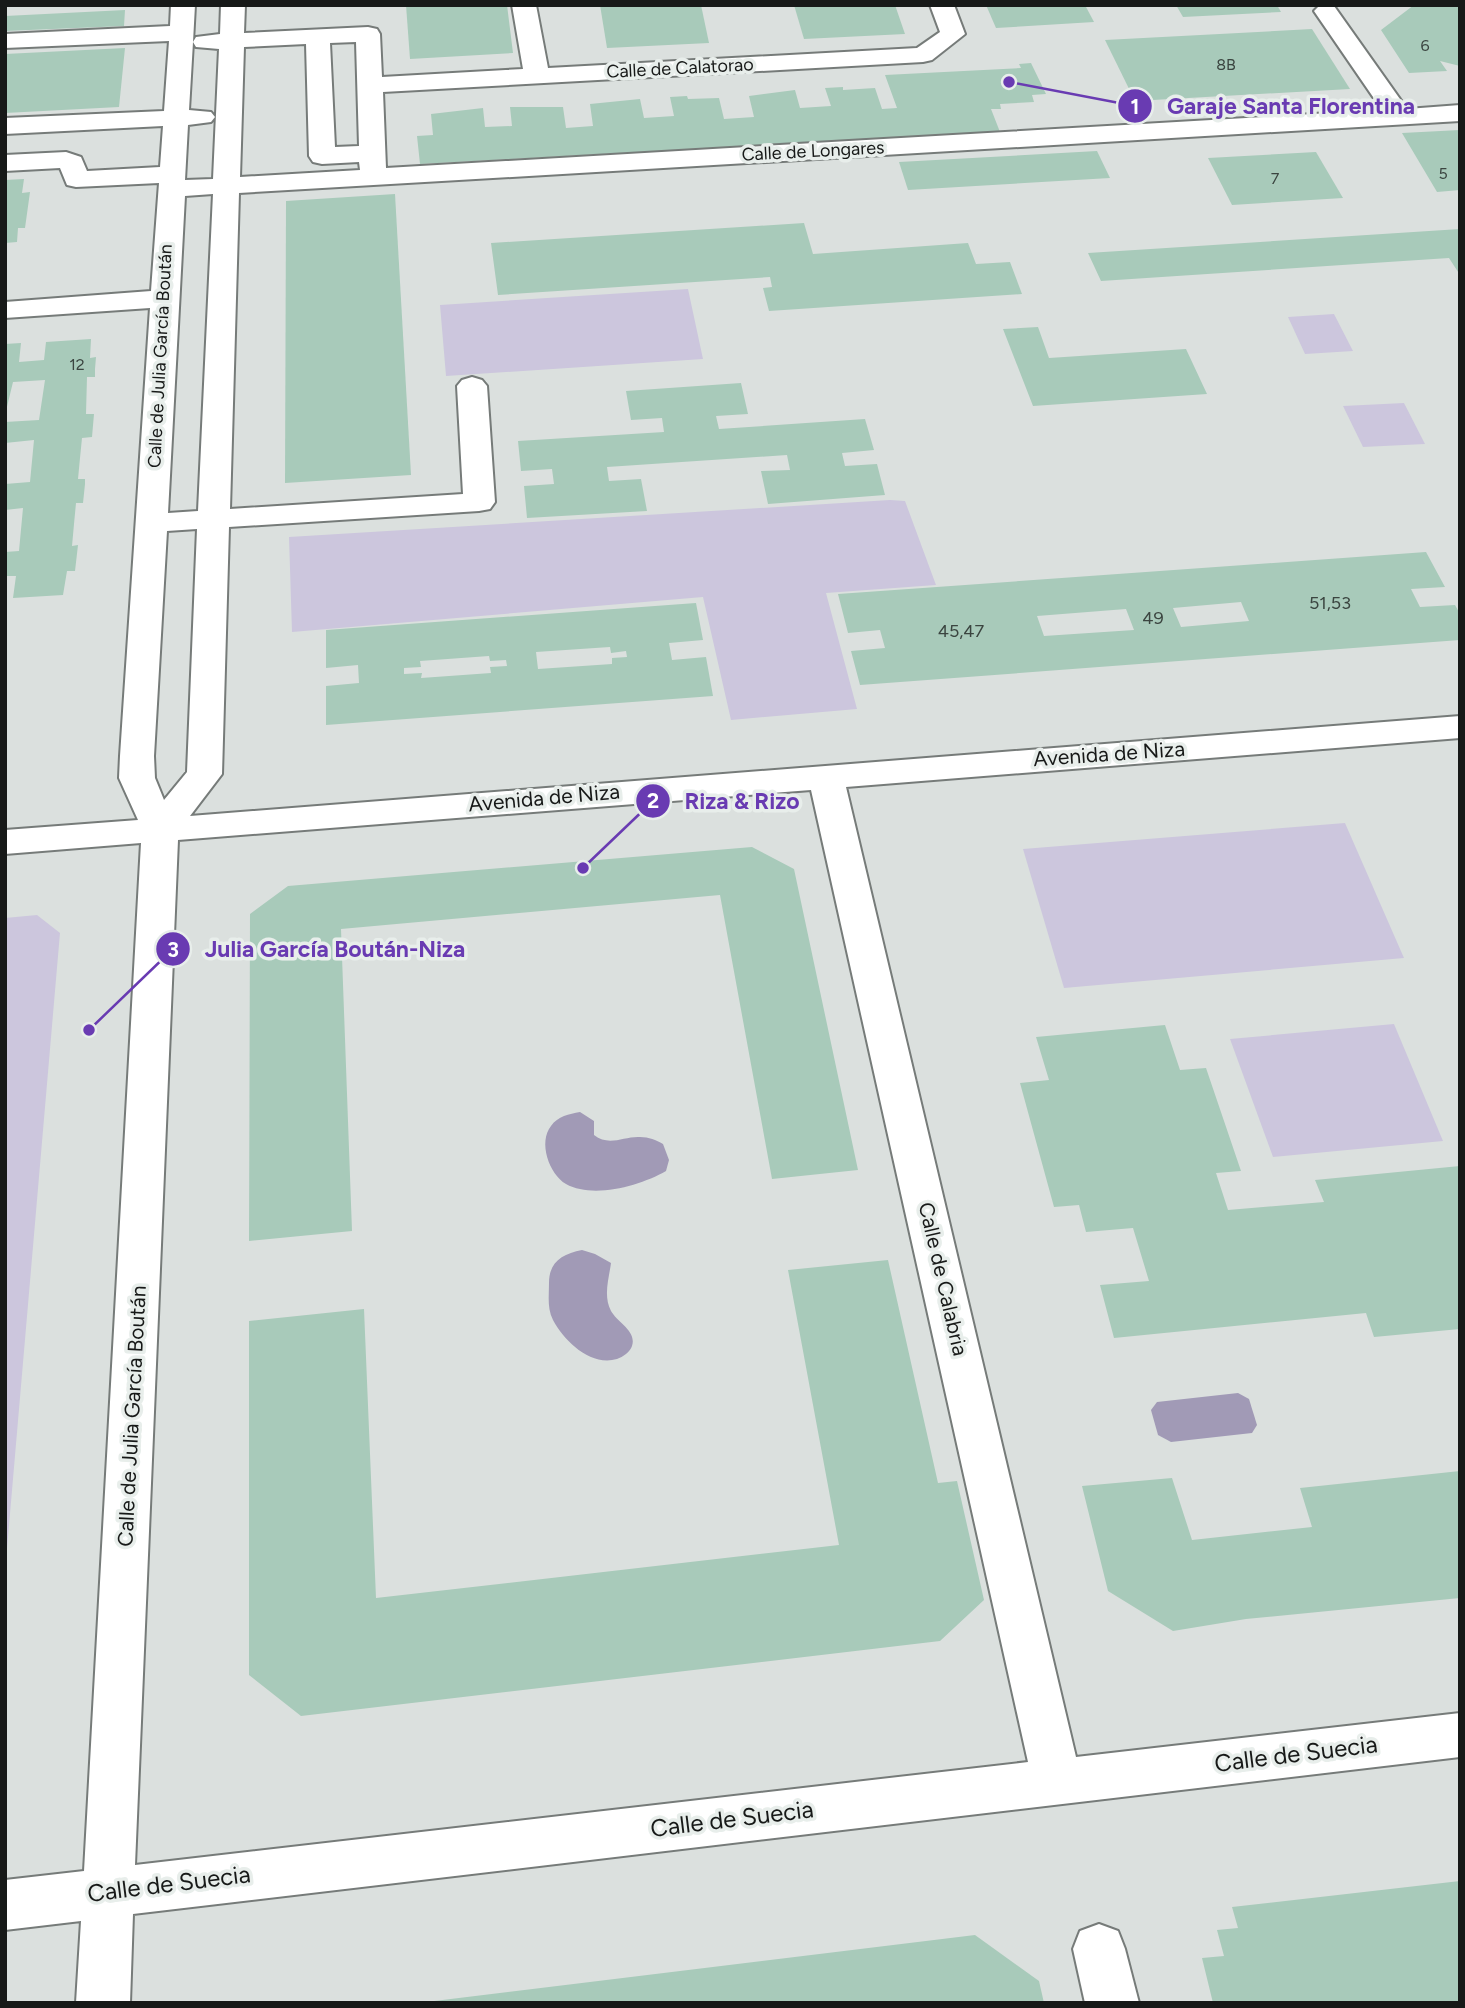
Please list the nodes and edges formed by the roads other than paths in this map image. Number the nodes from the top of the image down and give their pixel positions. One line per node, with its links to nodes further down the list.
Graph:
1 (233, 5): 8 (street)
2 (524, 5): 9 (street)
3 (942, 5): 9 (street, Calle de Calatorao)
4 (1326, 11): 13 (street)
5 (182, 27): 7 (street); 8 (street); 14 (street, Calle de Julia García Boután)
6 (318, 36): 8 (street); 10 (street); 17 (street)
7 (5, 41)
8 (231, 41): 12 (street)
9 (537, 76): 10 (street, Calle de Calatorao)
10 (370, 85): 17 (street)
11 (1460, 113): 13 (street, Calle de Longares)
12 (229, 116): 14 (street); 19 (street)
13 (1400, 117): 17 (street, Calle de Longares)
14 (177, 118): 15 (street); 18 (street, Calle de Julia García Boután)
15 (5, 126)
16 (5, 163): 18 (street)
17 (373, 165): 19 (street, Calle de Longares)
18 (172, 182): 19 (street); 20 (street, Calle de Julia García Boután)
19 (225, 186): 23 (street)
20 (163, 299): 21 (street); 24 (street, Calle de Julia García Boután)
21 (5, 310)
22 (472, 386): 23 (street)
23 (215, 520): 24 (street); 27 (street)
24 (151, 523): 27 (street, Calle de Julia García Boután)
25 (1460, 727): 26 (street, Avenida de Niza)
26 (826, 776): 27 (street, Avenida de Niza); 30 (street, Calle de Calabria)
27 (160, 830): 28 (street, Avenida de Niza); 31 (street, Calle de Julia García Boután)
28 (5, 842)
29 (1460, 1734): 30 (street, Calle de Suecia)
30 (1057, 1782): 31 (street, Calle de Suecia)
31 (108, 1892): 32 (street, Calle de Suecia); 34 (street, Calle de Julia García Boután)
32 (5, 1905)
33 (1099, 1949): 35 (street)
34 (103, 2003)
35 (1112, 2003)

